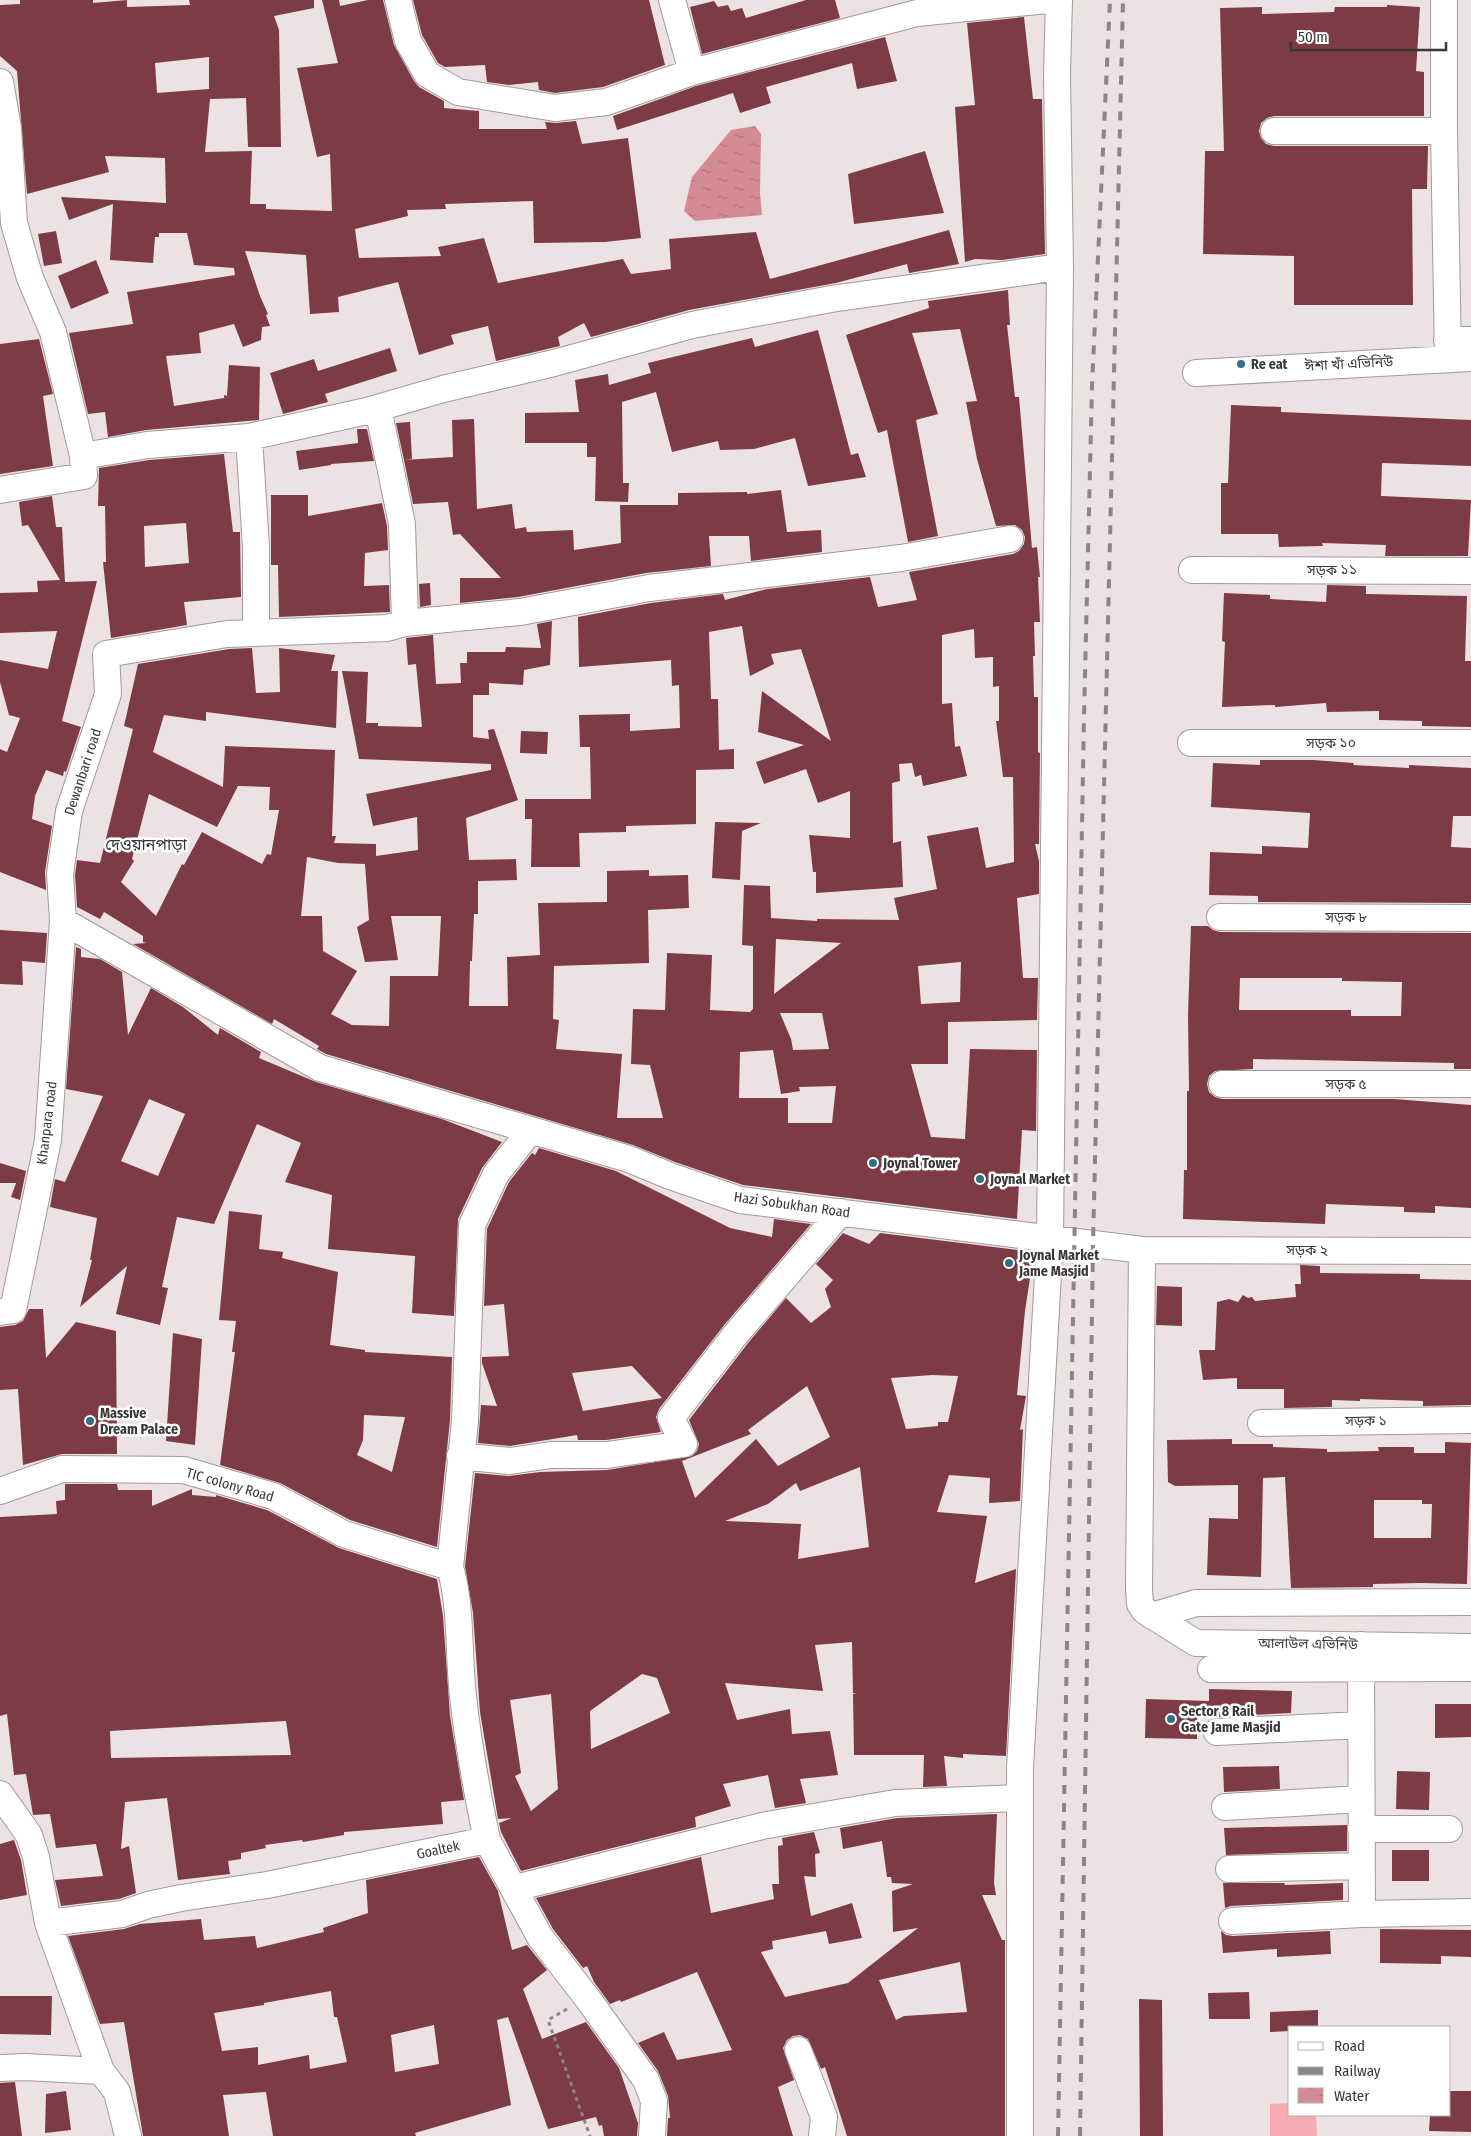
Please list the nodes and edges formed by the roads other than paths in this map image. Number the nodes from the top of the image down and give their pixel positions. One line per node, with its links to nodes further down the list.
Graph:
1 (398, 0): 6 (street)
2 (672, 0): 6 (street)
3 (1048, 0): 6 (street)
4 (1059, 0): 11 (street)
5 (1444, 0): 8 (street)
6 (692, 72)
7 (0, 82): 10 (street)
8 (1444, 130): 9 (street); 12 (street)
9 (1274, 131)
10 (5, 166): 16 (street)
11 (1060, 267): 14 (street); 32 (street)
12 (1459, 349): 13 (street, ঈশা খাঁ এভিনিউ)
13 (1196, 373)
14 (378, 408): 15 (street); 21 (street)
15 (249, 437): 16 (street); 22 (street)
16 (83, 456): 17 (street)
17 (0, 490)
18 (1010, 539): 21 (street)
19 (1192, 570): 20 (street, সড়ক ১১)
20 (1471, 571)
21 (405, 623): 22 (street)
22 (256, 633): 27 (street, Dewanbari road)
23 (1192, 743): 24 (street, সড়ক ১০)
24 (1471, 743)
25 (1220, 917): 26 (street, সড়ক ৮)
26 (1471, 918)
27 (63, 921): 30 (street, Hazi Sobukhan Road); 35 (street, Khanpara road)
28 (1222, 1084): 29 (street, সড়ক ৫)
29 (1471, 1084)
30 (531, 1130): 31 (street, Hazi Sobukhan Road); 38 (street)
31 (841, 1212): 32 (street, Hazi Sobukhan Road); 38 (street)
32 (1050, 1238): 33 (street, Hazi Sobukhan Road); 50 (street)
33 (1142, 1250): 34 (street, সড়ক ২); 42 (street)
34 (1471, 1251)
35 (0, 1312)
36 (1471, 1420): 37 (street, সড়ক ১)
37 (1261, 1423)
38 (460, 1456): 40 (street)
39 (0, 1491): 40 (street, TIC colony Road)
40 (450, 1566): 55 (street)
41 (1471, 1602): 42 (street)
42 (1152, 1616): 44 (street, আলাউল এভিনিউ)
43 (1471, 1647): 44 (street, আলাউল এভিনিউ)
44 (1361, 1657): 45 (street); 46 (street); 47 (street)
45 (1211, 1668)
46 (1471, 1668)
47 (1361, 1725): 48 (street); 51 (street)
48 (1217, 1732)
49 (0, 1794): 62 (street)
50 (1020, 1798): 58 (street); 69 (street)
51 (1361, 1800): 52 (street); 53 (street)
52 (1225, 1807)
53 (1361, 1829): 54 (street); 56 (street)
54 (1449, 1829)
55 (487, 1840): 58 (street); 62 (street, Goaltek)
56 (1361, 1866): 57 (street); 60 (street)
57 (1229, 1868)
58 (516, 1888): 67 (street)
59 (1471, 1912): 60 (street)
60 (1362, 1914): 61 (street)
61 (1232, 1921)
62 (48, 1923): 65 (street)
63 (798, 2050): 68 (street)
64 (0, 2068): 65 (street)
65 (101, 2071): 66 (street)
66 (128, 2136)
67 (652, 2136)
68 (822, 2136)
69 (1020, 2136)

